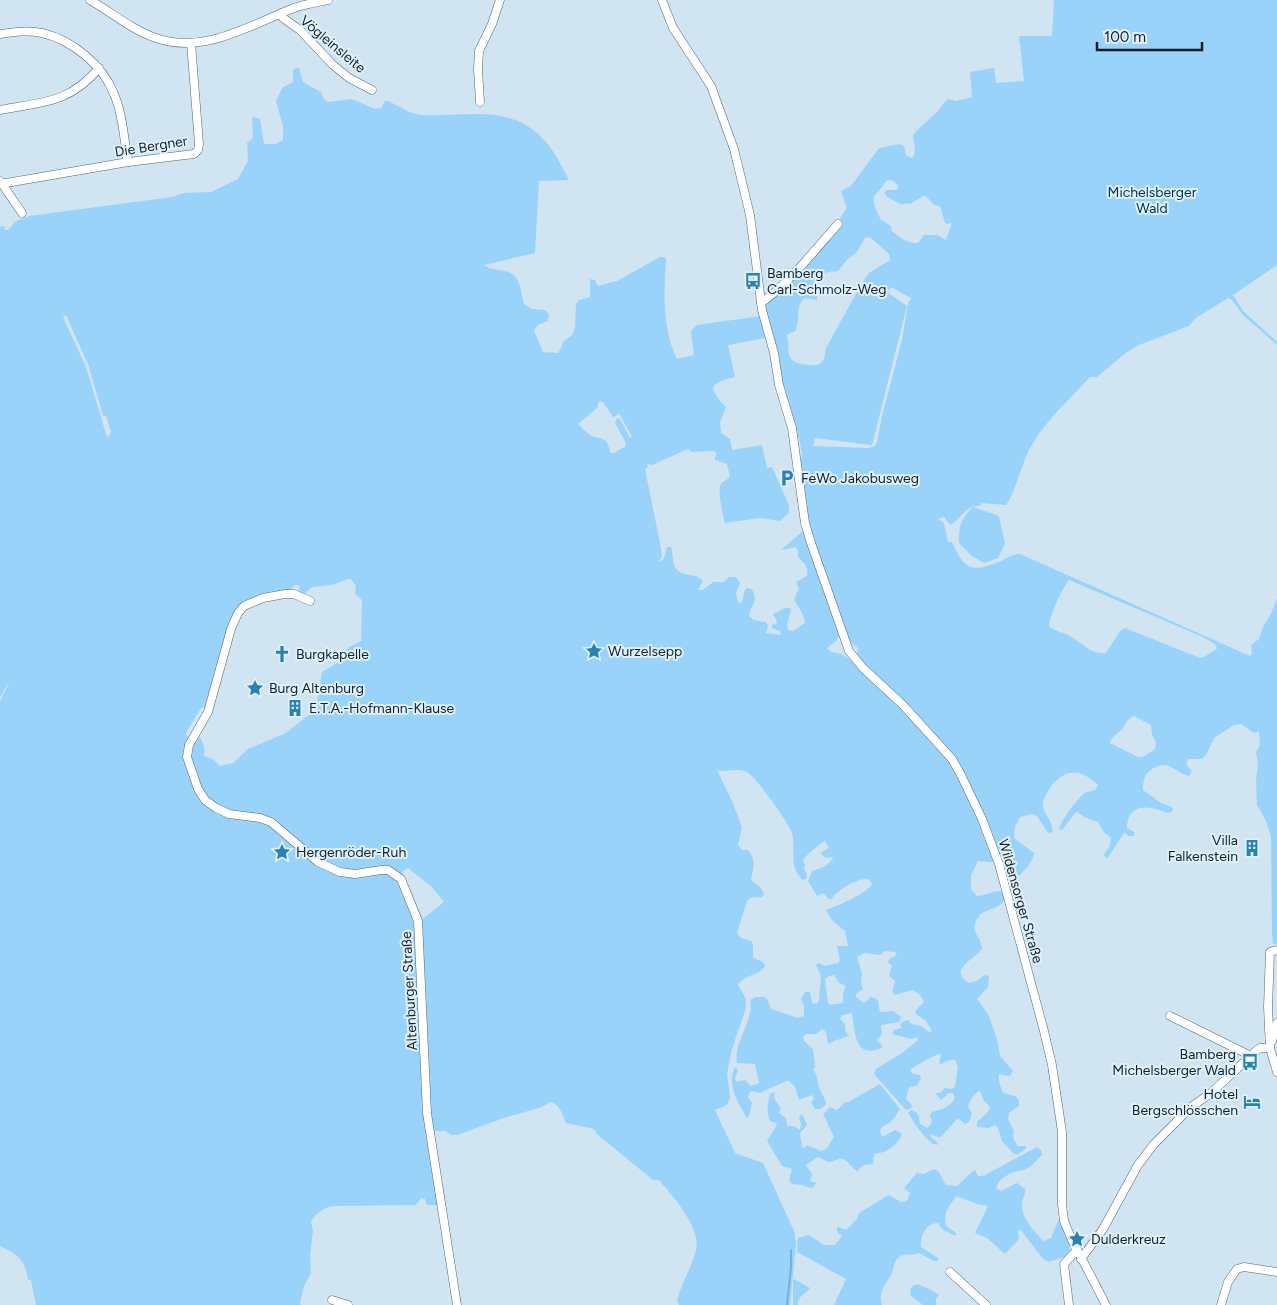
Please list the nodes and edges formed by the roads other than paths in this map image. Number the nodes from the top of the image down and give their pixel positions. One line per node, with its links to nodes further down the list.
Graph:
1 (90, 0): 8 (street)
2 (328, 0): 5 (street)
3 (500, 0): 11 (street)
4 (662, 0): 17 (street, Wildensorger Straße)
5 (314, 1): 6 (street)
6 (281, 14): 8 (street); 10 (street, Vögleinsleite)
7 (0, 34): 9 (street)
8 (191, 43): 13 (street, Die Bergner)
9 (99, 68): 12 (street); 13 (street)
10 (372, 90)
11 (480, 102)
12 (0, 110)
13 (128, 162): 14 (street, Die Bergner)
14 (1, 182): 15 (street, Die Bergner)
15 (22, 213)
16 (838, 224): 17 (street)
17 (760, 303): 25 (street, Wildensorger Straße)
18 (310, 601): 31 (street, Altenburger Straße)
19 (1277, 950): 22 (street)
20 (1170, 1016): 23 (street)
21 (1277, 1023): 22 (street)
22 (1270, 1048): 23 (street); 24 (street)
23 (1251, 1056): 26 (street)
24 (1277, 1072)
25 (1077, 1250): 26 (street, Wildensorger Straße); 33 (street)
26 (1081, 1259): 34 (street, Wildensorger Straße)
27 (950, 1272): 32 (street)
28 (1277, 1272): 35 (street)
29 (332, 1300): 30 (street)
30 (348, 1305)
31 (457, 1305)
32 (986, 1305)
33 (1069, 1305)
34 (1106, 1305)
35 (1221, 1305)

